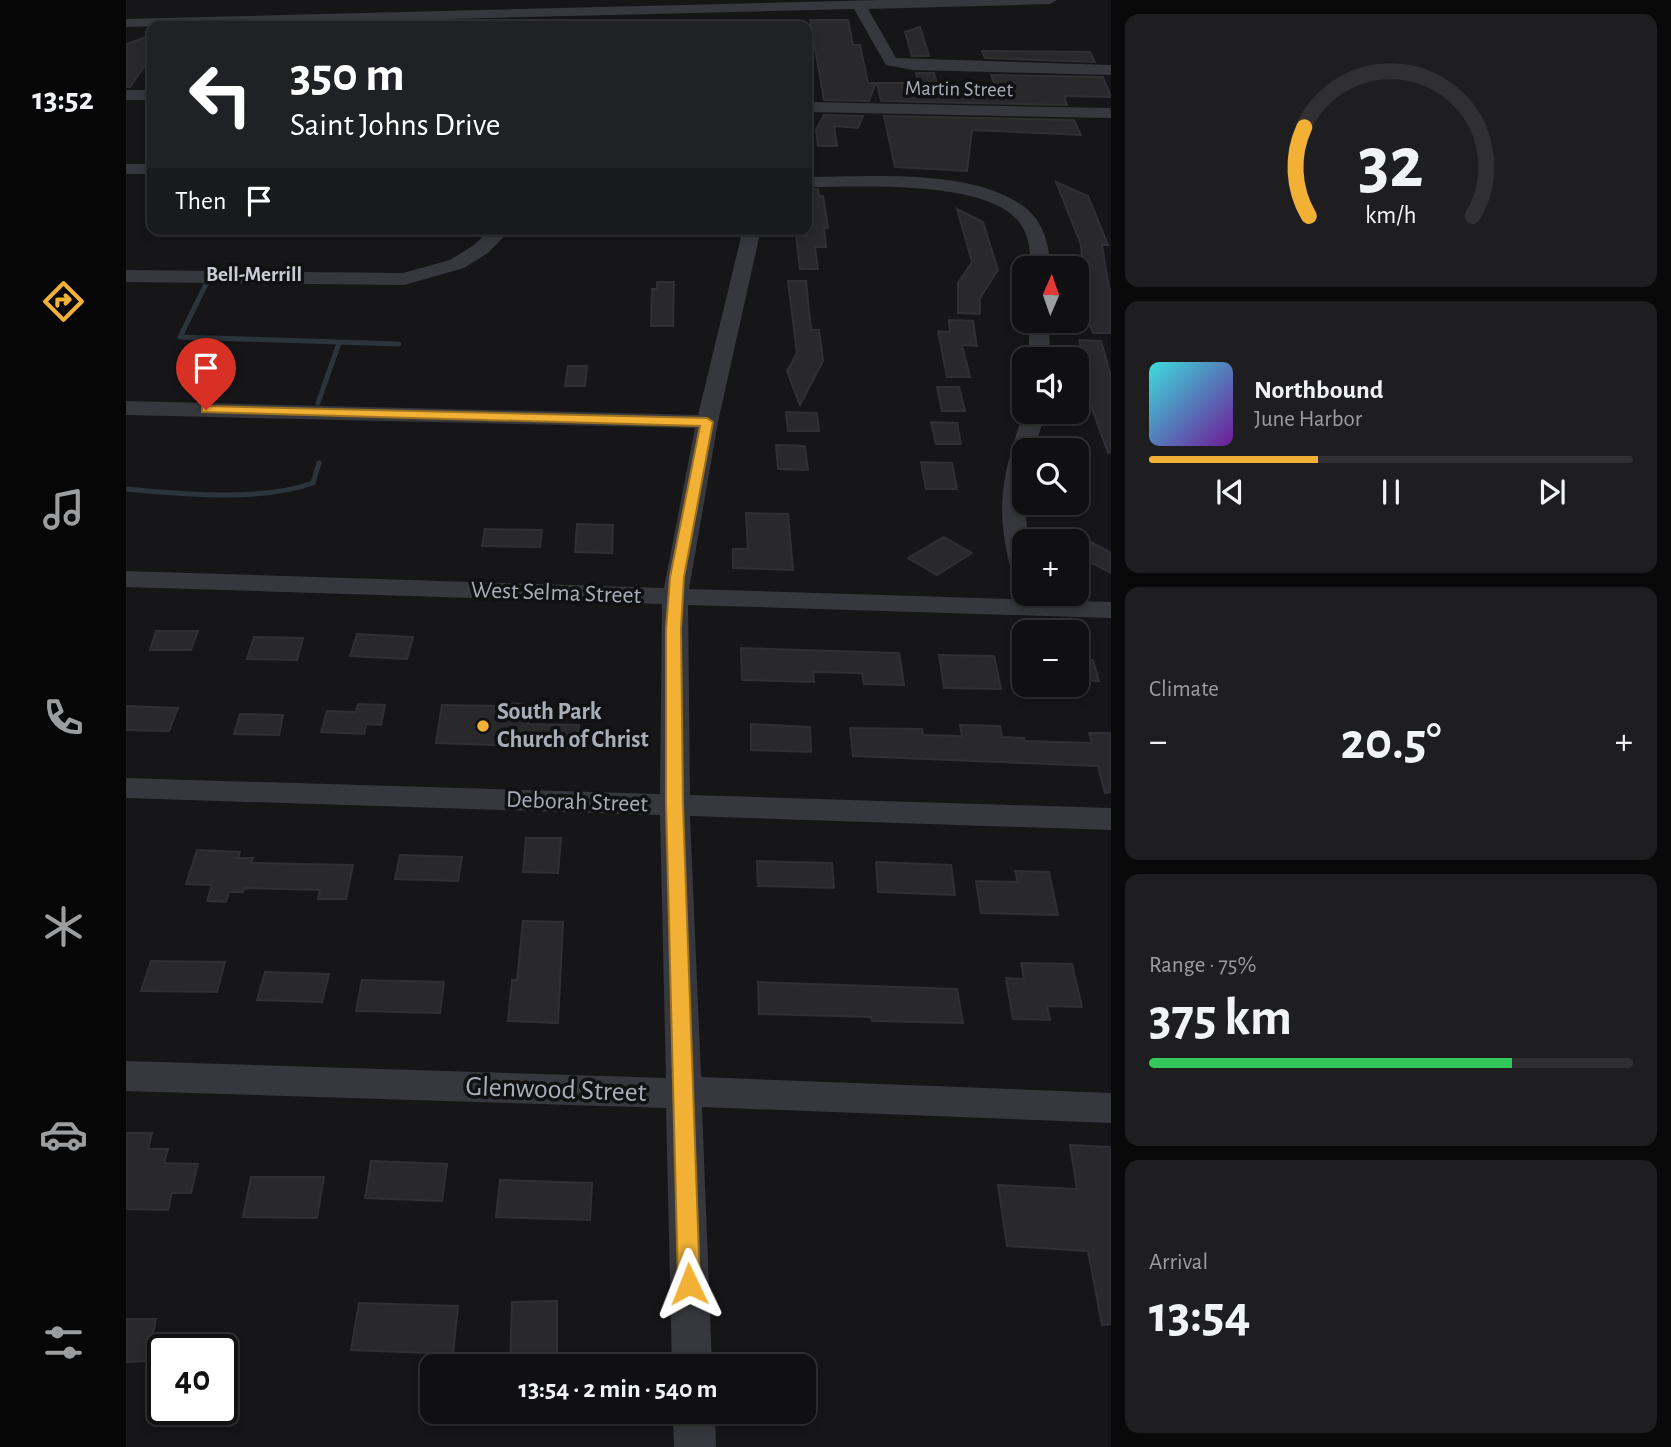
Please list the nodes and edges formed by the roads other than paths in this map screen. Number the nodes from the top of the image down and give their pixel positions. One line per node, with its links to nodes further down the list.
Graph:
1 (1050, 0): 2 (street)
2 (947, 2): 4 (street)
3 (772, 4): 4 (street); 5 (street)
4 (859, 6): 12 (street)
5 (533, 13): 6 (street)
6 (438, 20): 9 (street)
7 (160, 21): 8 (street)
8 (295, 21)
9 (381, 21)
10 (130, 23): 11 (street)
11 (147, 31)
12 (1111, 70)
13 (127, 94): 14 (street)
14 (147, 95)
15 (812, 107): 16 (street, Martin Street)
16 (1111, 113)
17 (126, 169): 18 (street)
18 (147, 169)
19 (812, 182): 22 (street)
20 (496, 235): 23 (street)
21 (751, 235): 25 (street)
22 (1040, 256)
23 (126, 276)
24 (126, 408): 25 (street)
25 (707, 422): 29 (street)
26 (1031, 424): 27 (street)
27 (1016, 529)
28 (126, 579): 29 (street, West Selma Street)
29 (675, 597): 30 (street, West Selma Street); 34 (street)
30 (1012, 601)
31 (1076, 606): 32 (street, West Selma Street)
32 (1111, 610)
33 (126, 788): 34 (street, Deborah Street)
34 (674, 804): 35 (street, Deborah Street); 37 (street)
35 (1111, 819)
36 (126, 1076): 37 (street, Glenwood Street)
37 (683, 1092): 38 (street, Glenwood Street); 39 (street)
38 (1111, 1108)
39 (692, 1354)
40 (694, 1424): 41 (street)
41 (695, 1447)

